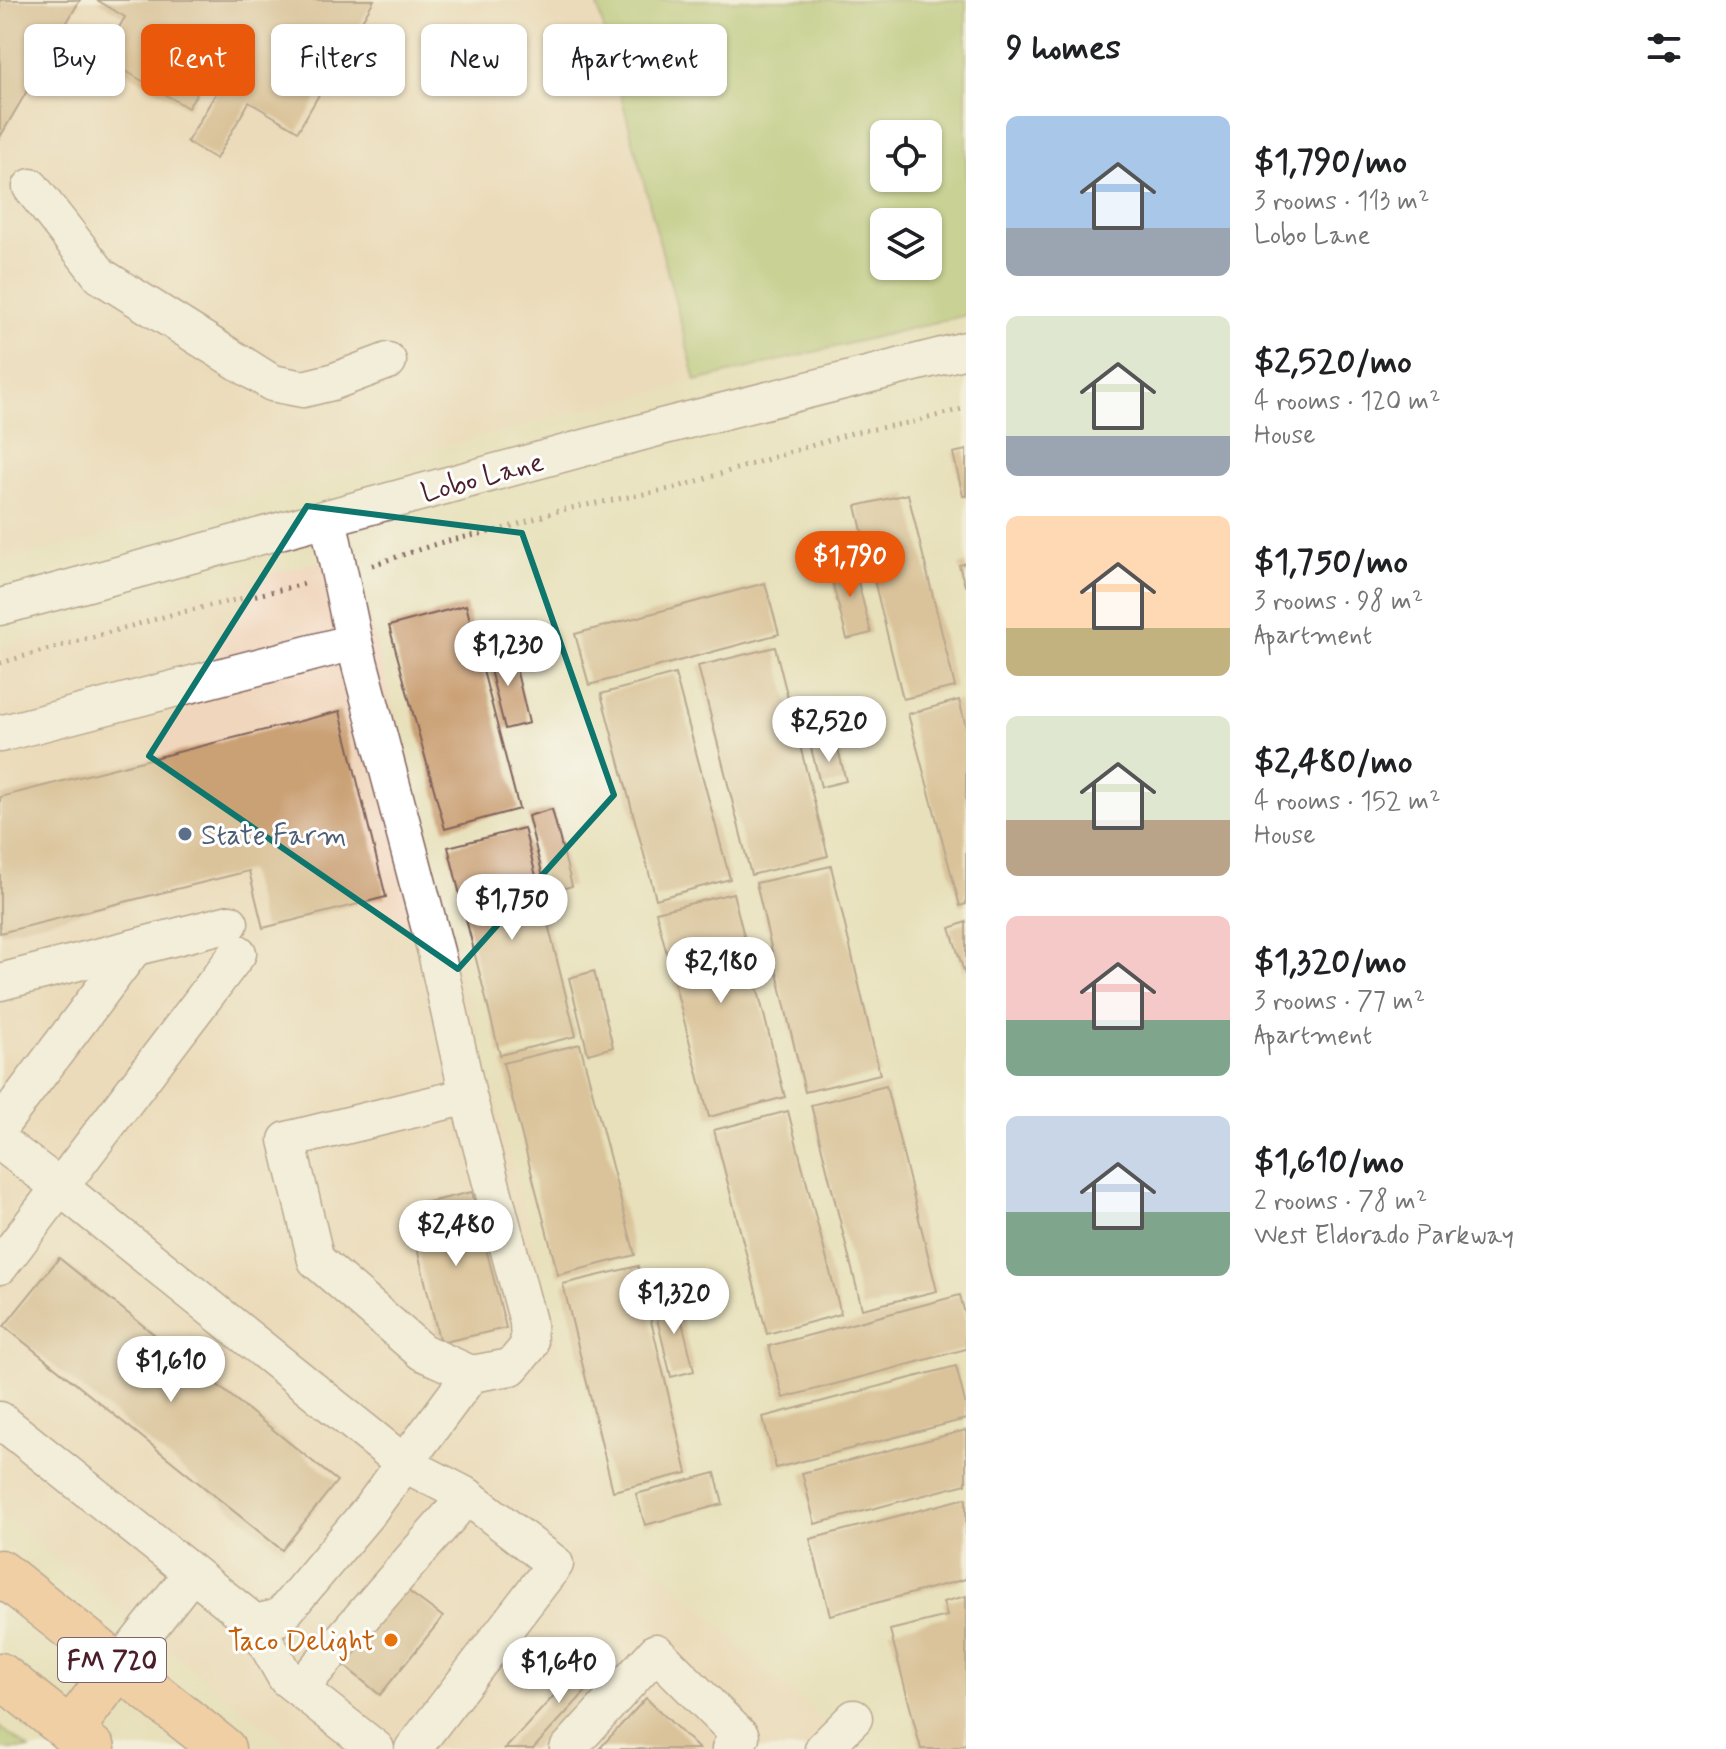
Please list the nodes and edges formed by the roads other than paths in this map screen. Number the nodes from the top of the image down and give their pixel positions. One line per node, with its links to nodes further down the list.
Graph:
1 (31, 187): 3 (street)
2 (966, 350): 4 (street, Lobo Lane)
3 (388, 361)
4 (328, 518): 5 (street, Lobo Lane); 6 (street)
5 (0, 607)
6 (354, 642): 7 (street); 11 (street)
7 (0, 734)
8 (134, 948): 9 (street); 10 (street); 14 (street)
9 (0, 982)
10 (13, 1082): 12 (street)
11 (468, 1096): 16 (street); 16 (street)
12 (0, 1126)
13 (0, 1142): 14 (street)
14 (60, 1187): 15 (street); 18 (street)
15 (0, 1266)
16 (471, 1374): 18 (street)
17 (0, 1420): 21 (street)
18 (405, 1464): 19 (street); 22 (street)
19 (467, 1496): 25 (street); 31 (street)
20 (0, 1572): 23 (main road, FM 720)
21 (192, 1573): 22 (street); 23 (street)
22 (255, 1623): 25 (street)
23 (119, 1666): 27 (main road); 29 (main road, FM 720)
24 (0, 1675): 27 (main road, FM 720)
25 (300, 1688): 30 (street)
26 (854, 1718): 33 (street)
27 (82, 1740)
28 (735, 1743): 32 (street)
29 (223, 1749)
30 (376, 1749)
31 (413, 1749)
32 (568, 1749)
33 (823, 1749)

